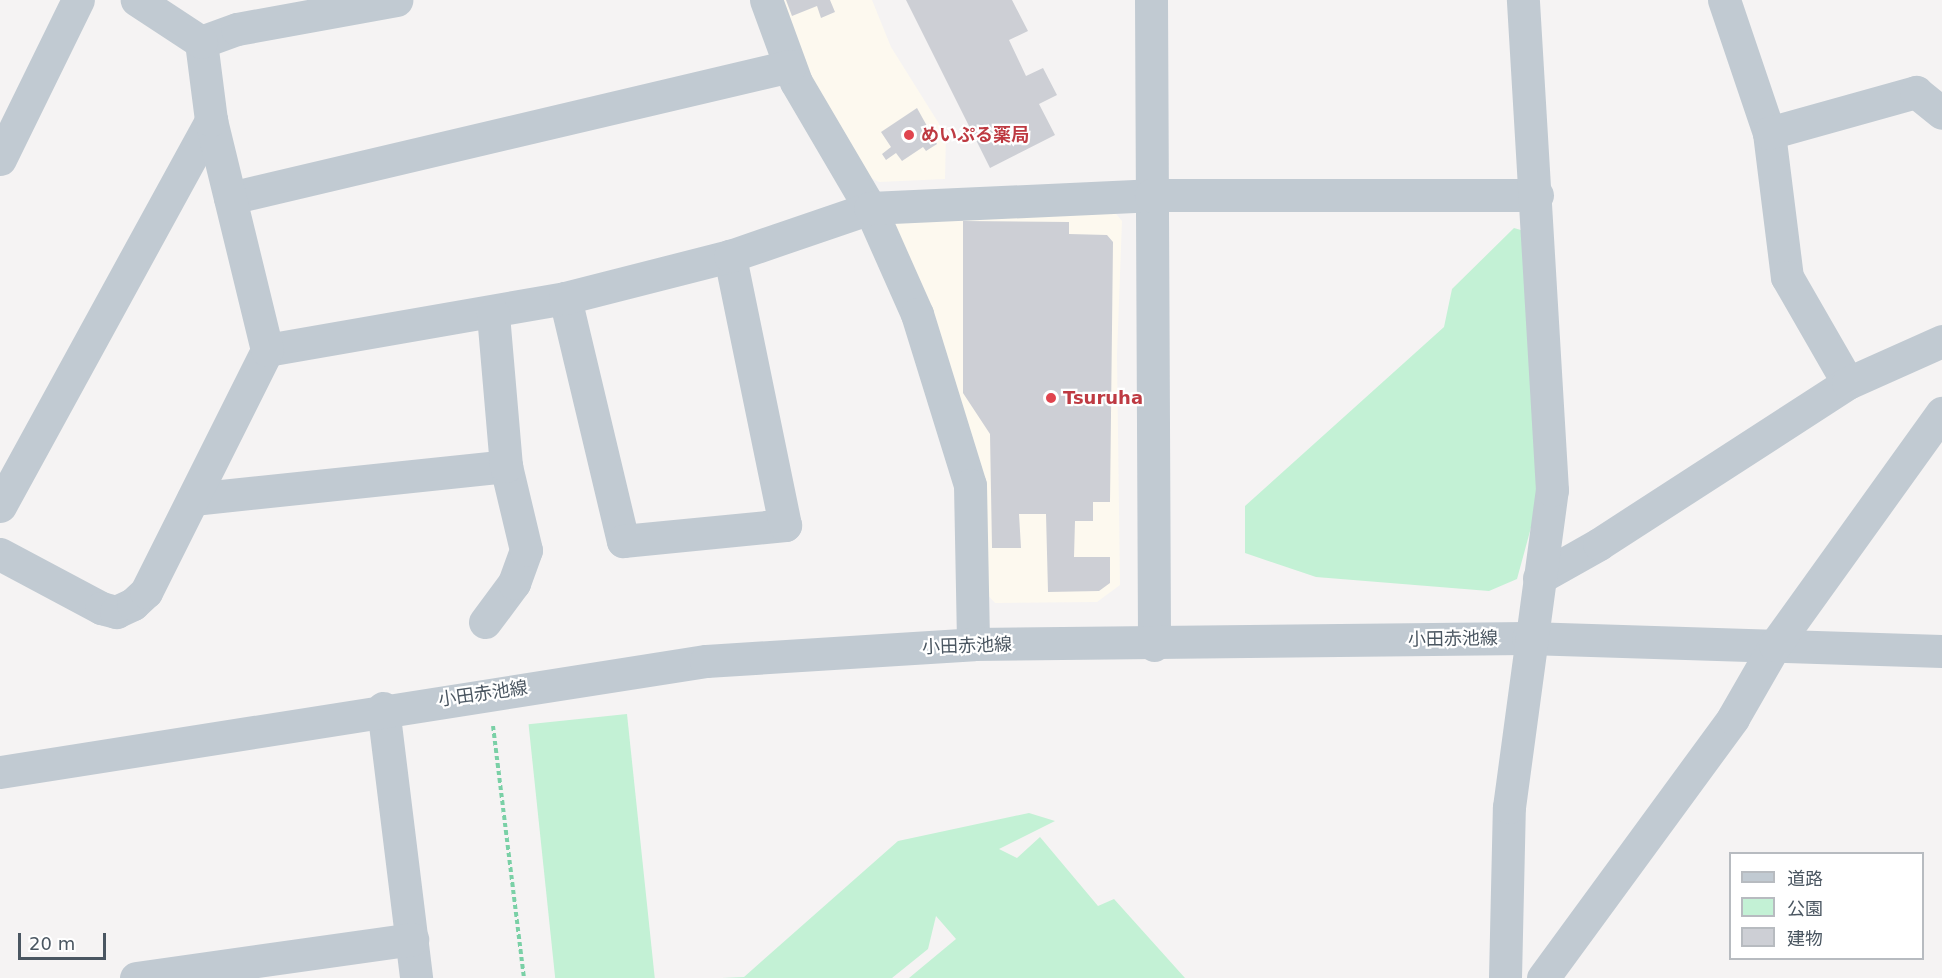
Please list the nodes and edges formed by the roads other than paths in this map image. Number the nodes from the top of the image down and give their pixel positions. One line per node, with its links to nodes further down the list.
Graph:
1 (78, 0): 13 (street)
2 (137, 0): 8 (street)
3 (766, 0): 9 (street)
4 (1151, 0): 14 (street)
5 (1523, 0): 15 (street)
6 (1724, 0): 12 (street)
7 (377, 2): 8 (street)
8 (201, 42): 11 (street)
9 (790, 66): 16 (street); 17 (street)
10 (1942, 113): 12 (street)
11 (211, 120): 16 (street); 27 (street)
12 (1769, 133): 23 (street)
13 (0, 159)
14 (1151, 195): 15 (street); 17 (street); 33 (street)
15 (1537, 195): 29 (street)
16 (230, 198): 22 (street)
17 (870, 208): 18 (street); 32 (street)
18 (730, 256): 19 (street); 19 (street)
19 (565, 298): 20 (street)
20 (493, 314): 22 (street); 25 (street)
21 (1942, 341): 23 (street)
22 (267, 350): 26 (street)
23 (1848, 383): 29 (street)
24 (1942, 413): 34 (street)
25 (506, 466): 26 (street); 30 (street)
26 (193, 499): 28 (street)
27 (0, 506)
28 (0, 554)
29 (1539, 578): 31 (street)
30 (485, 622)
31 (1528, 638): 33 (street, 小田赤池線); 34 (street, 小田赤池線); 41 (street)
32 (972, 645): 33 (street, 小田赤池線); 36 (street, 小田赤池線)
33 (1155, 645)
34 (1775, 645): 35 (street, 小田赤池線); 42 (street)
35 (1942, 651)
36 (383, 708): 37 (street, 小田赤池線); 38 (street)
37 (0, 772)
38 (412, 939): 39 (street); 40 (street)
39 (136, 978)
40 (416, 978)
41 (1505, 978)
42 (1543, 978)

